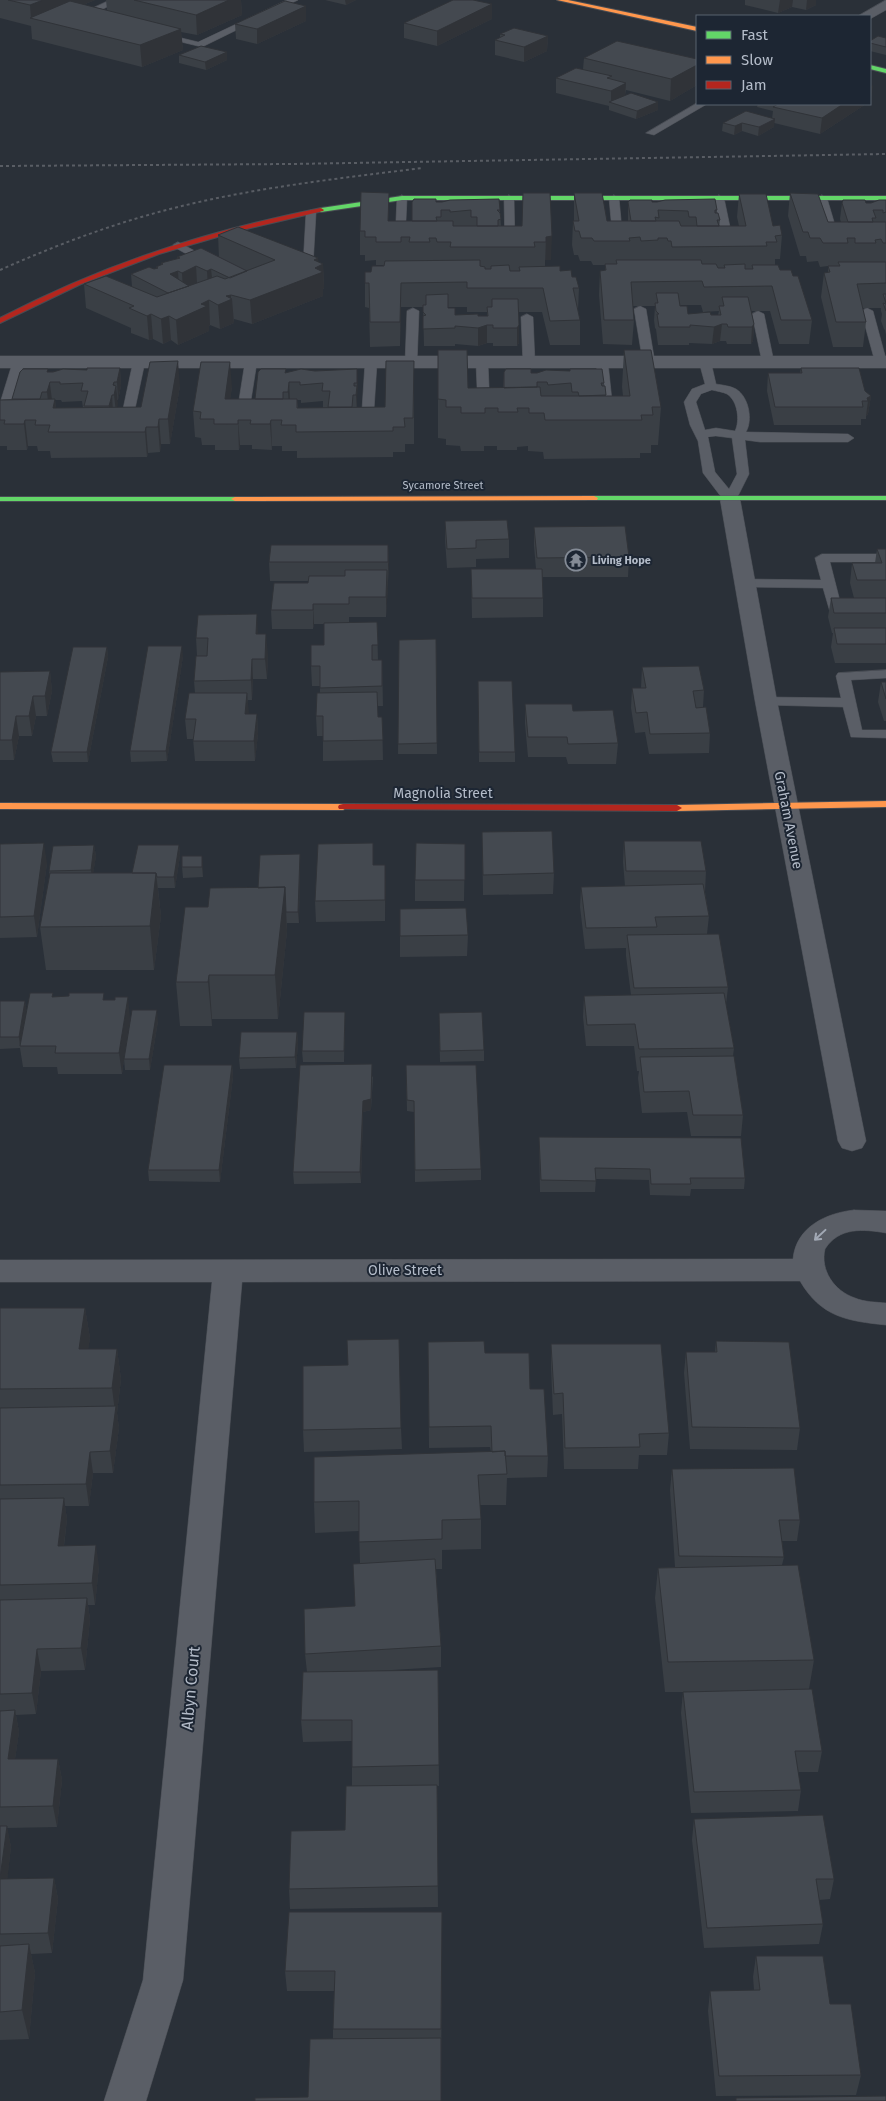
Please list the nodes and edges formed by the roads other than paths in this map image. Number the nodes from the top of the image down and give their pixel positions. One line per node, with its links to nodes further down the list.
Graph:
1 (118, 0): 8 (lane)
2 (294, 0): 6 (lane)
3 (560, 0): 9 (street)
4 (886, 4): 7 (street)
5 (244, 10): 6 (lane)
6 (262, 14): 10 (lane)
7 (867, 15)
8 (98, 20)
9 (696, 30)
10 (153, 34)
11 (871, 67): 12 (street)
12 (886, 71)
13 (700, 105): 14 (lane)
14 (651, 133)
15 (402, 198): 16 (street); 21 (street); 23 (lane)
16 (509, 198): 17 (street); 27 (lane)
17 (614, 198): 18 (street); 22 (lane)
18 (719, 198): 19 (street); 26 (lane)
19 (822, 198): 20 (street); 24 (lane)
20 (886, 198)
21 (310, 213): 25 (street); 28 (lane)
22 (618, 241)
23 (400, 242)
24 (835, 242)
25 (178, 245): 29 (lane); 30 (street)
26 (729, 246)
27 (510, 247)
28 (308, 266)
29 (219, 268)
30 (79, 280): 31 (lane); 37 (street)
31 (95, 286)
32 (640, 309): 50 (lane)
33 (413, 311): 46 (lane)
34 (867, 311): 44 (lane)
35 (758, 314): 43 (lane)
36 (527, 317): 48 (lane)
37 (0, 321)
38 (0, 362): 39 (street)
39 (19, 362): 40 (street); 52 (lane)
40 (140, 362): 41 (street); 55 (lane)
41 (251, 362): 45 (street); 53 (lane)
42 (705, 362): 43 (street); 50 (street); 51 (lane)
43 (768, 362): 44 (street)
44 (884, 362)
45 (371, 363): 46 (street); 56 (lane)
46 (412, 363): 47 (street)
47 (482, 363): 48 (street); 54 (lane)
48 (529, 363): 49 (street)
49 (602, 363): 50 (street); 57 (lane)
50 (649, 363)
51 (711, 386): 58 (lane); 59 (lane)
52 (1, 419)
53 (242, 419)
54 (484, 419)
55 (126, 423)
56 (367, 425)
57 (610, 426)
58 (701, 434): 59 (lane); 63 (lane)
59 (738, 436): 60 (lane); 63 (lane)
60 (848, 438)
61 (886, 498): 63 (street, Sycamore Street)
62 (0, 499): 63 (street, Sycamore Street)
63 (730, 499): 65 (street, Graham Avenue)
64 (886, 558): 66 (lane)
65 (744, 583): 66 (lane); 69 (street, Graham Avenue)
66 (828, 584): 67 (lane)
67 (886, 610)
68 (886, 674): 70 (lane)
69 (766, 701): 70 (lane); 74 (street, Graham Avenue)
70 (849, 703): 71 (lane)
71 (886, 734)
72 (886, 804): 74 (street, Magnolia Street)
73 (0, 806): 74 (street, Magnolia Street)
74 (787, 807): 75 (street, Graham Avenue)
75 (852, 1141)
76 (886, 1222): 77 (street, one-way to 77)
77 (809, 1270): 79 (street, Olive Street); 80 (street)
78 (0, 1271): 79 (street, Olive Street)
79 (228, 1271): 81 (street, Albyn Court)
80 (886, 1314)
81 (125, 2101)

